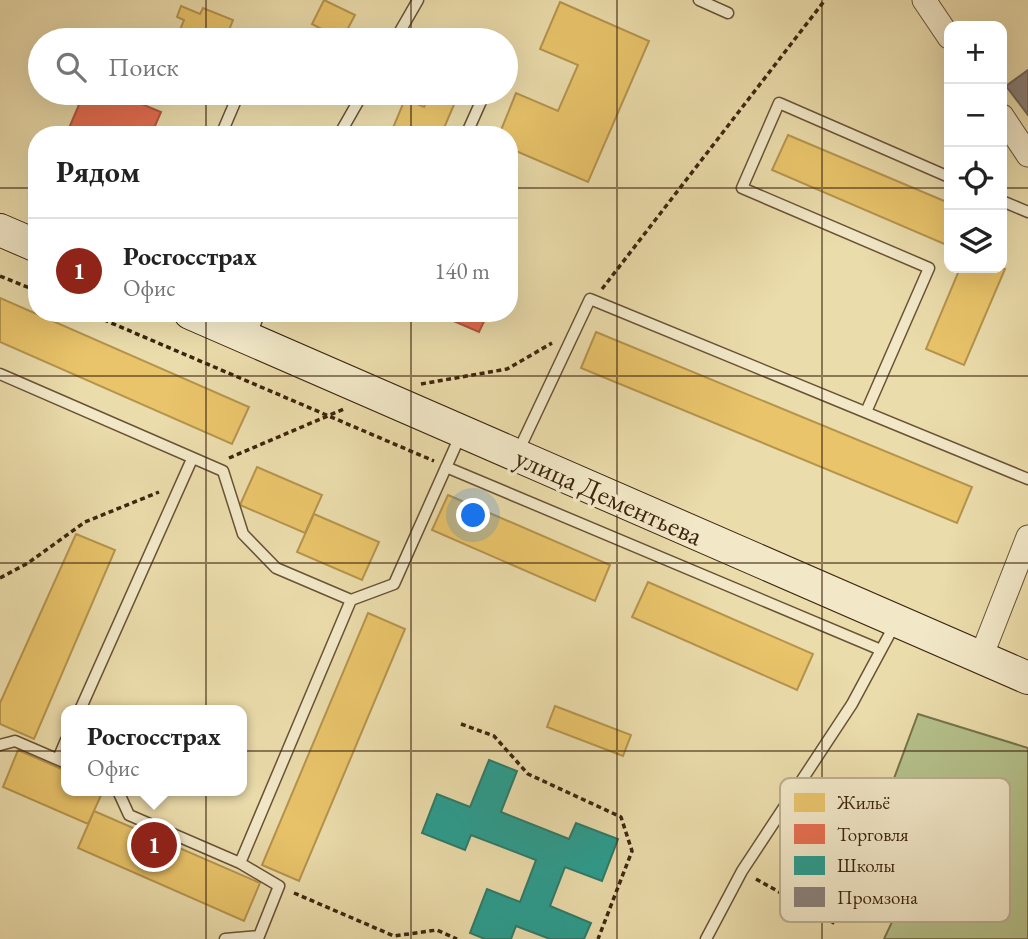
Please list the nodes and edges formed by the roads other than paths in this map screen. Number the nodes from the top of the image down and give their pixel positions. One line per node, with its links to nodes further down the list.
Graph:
1 (418, 0): 5 (lane)
2 (699, 0): 4 (lane)
3 (924, 0): 6 (street)
4 (728, 13)
5 (402, 28)
6 (944, 30)
7 (234, 105): 11 (lane)
8 (356, 105): 12 (lane)
9 (480, 105): 13 (lane)
10 (1007, 124): 14 (street)
11 (225, 126)
12 (344, 126)
13 (470, 126)
14 (1028, 155)
15 (944, 175): 23 (lane)
16 (1007, 203): 17 (lane)
17 (1028, 212)
18 (0, 230): 19 (street)
19 (28, 242)
20 (234, 322): 21 (street, улица Дементьева)
21 (254, 326): 24 (street, улица Дементьева)
22 (0, 374): 26 (lane)
23 (866, 412): 25 (lane); 28 (lane)
24 (463, 431): 25 (street, улица Дементьева); 27 (lane)
25 (517, 455): 31 (street, улица Дементьева)
26 (192, 459): 30 (lane); 35 (lane)
27 (446, 467): 30 (lane); 32 (lane)
28 (1028, 479)
29 (1028, 537): 33 (street)
30 (351, 600): 41 (lane)
31 (896, 621): 32 (lane); 33 (street, улица Дементьева)
32 (881, 650): 38 (lane)
33 (981, 657): 34 (street, улица Дементьева)
34 (1028, 678)
35 (82, 705)
36 (0, 745): 37 (lane)
37 (61, 761)
38 (803, 778)
39 (120, 796): 41 (lane)
40 (780, 813): 44 (lane)
41 (240, 863): 42 (lane)
42 (260, 937): 43 (lane)
43 (225, 939)
44 (706, 939)

